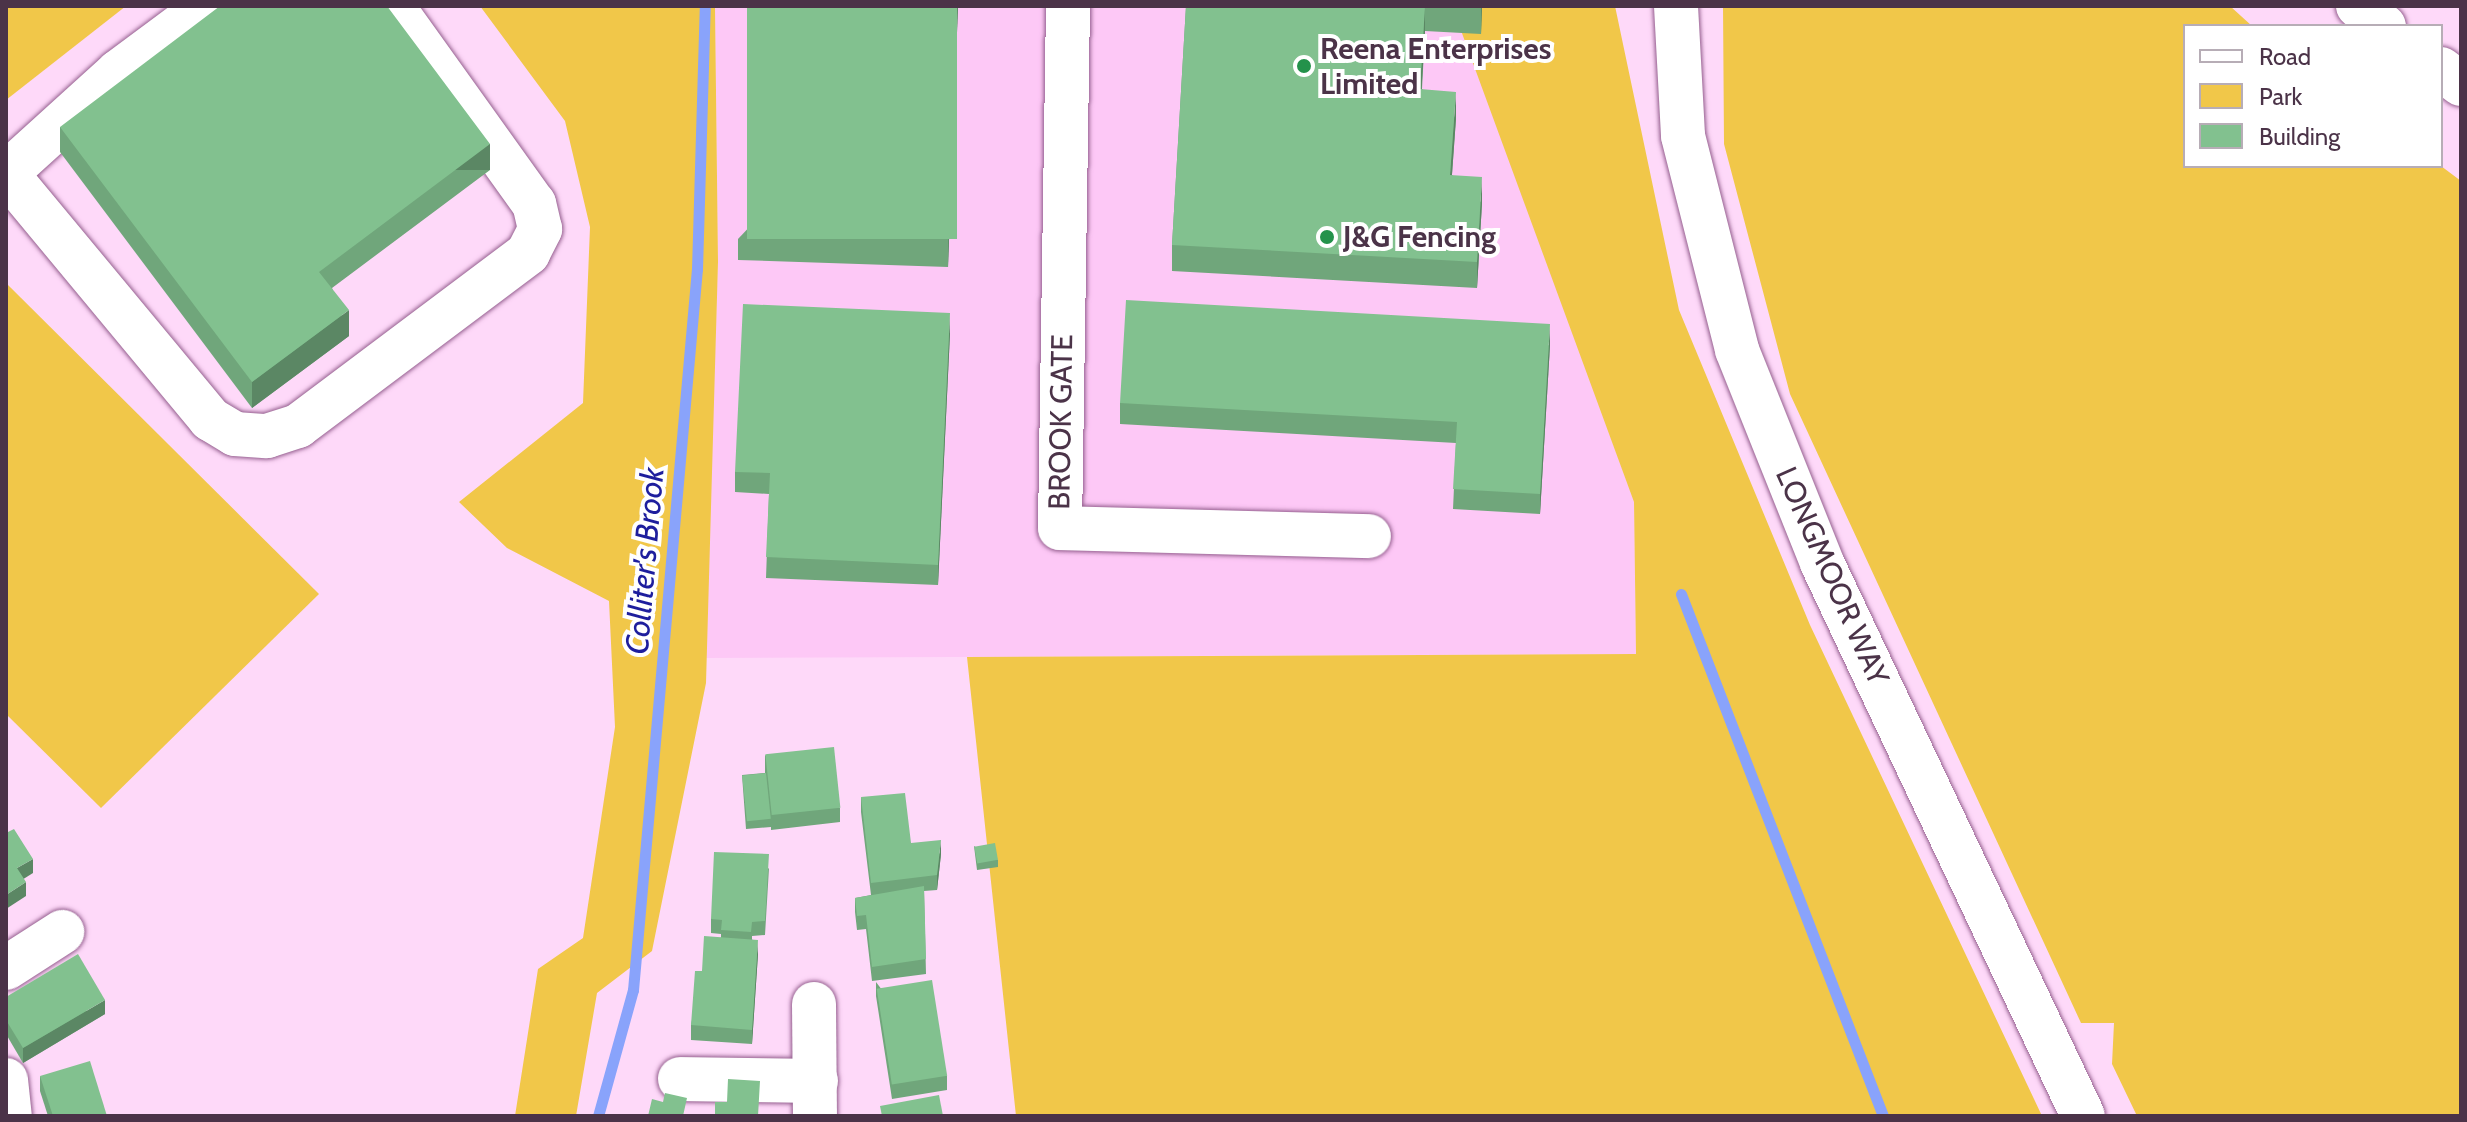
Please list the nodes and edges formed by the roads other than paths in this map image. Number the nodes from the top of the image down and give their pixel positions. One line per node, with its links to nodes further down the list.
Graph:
1 (207, 6): 9 (main road)
2 (392, 6): 9 (main road)
3 (1068, 6): 10 (main road, BROOK GATE)
4 (1676, 6): 18 (main road, LONGMOOR WAY)
5 (2358, 6): 6 (main road)
6 (2381, 24)
7 (2443, 70): 8 (main road)
8 (2461, 84)
9 (7, 172)
10 (1369, 536)
11 (62, 932): 12 (main road)
12 (6, 968)
13 (814, 1004): 16 (main road)
14 (680, 1079): 16 (main road)
15 (6, 1080): 17 (main road)
16 (816, 1099)
17 (10, 1116)
18 (2083, 1116)

